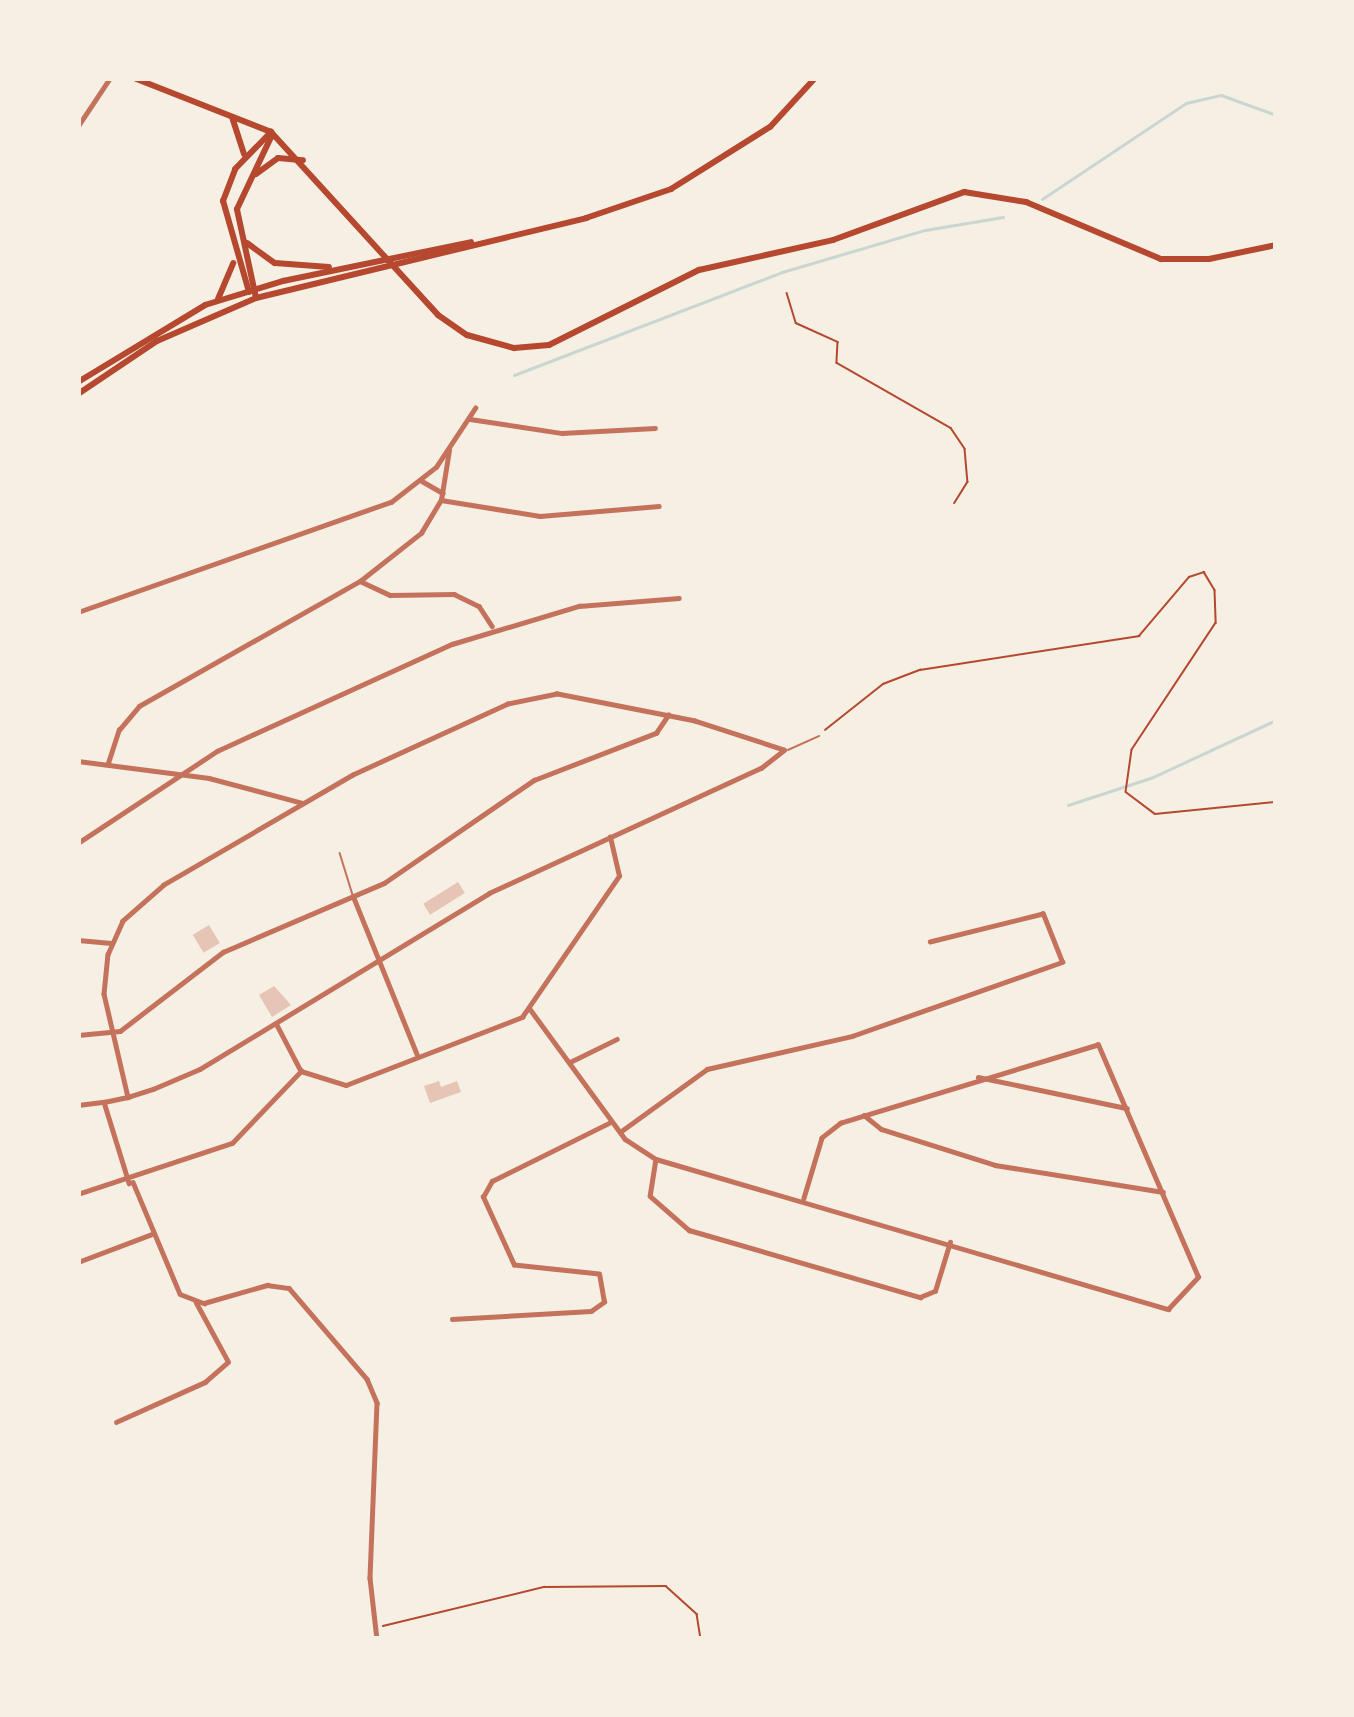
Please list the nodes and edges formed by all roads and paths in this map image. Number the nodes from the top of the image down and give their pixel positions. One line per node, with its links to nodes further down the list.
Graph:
1 (110, 78): 5 (street)
2 (134, 78): 4 (main road)
3 (815, 78): 14 (main road)
4 (230, 113): 6 (main road); 7 (main road)
5 (78, 126)
6 (271, 132): 7 (main road); 8 (main road); 9 (main road)
7 (244, 158): 12 (main road)
8 (304, 160): 9 (main road); 11 (main road)
9 (253, 176): 10 (main road)
10 (243, 239): 13 (main road); 15 (main road)
11 (1276, 245)
12 (234, 259): 16 (main road); 19 (main road)
13 (350, 265): 14 (main road); 15 (main road)
14 (370, 266): 18 (main road)
15 (258, 288): 16 (main road); 18 (main road)
16 (248, 291): 18 (main road); 19 (main road)
17 (787, 293): 28 (path)
18 (256, 298): 21 (main road)
19 (216, 302): 20 (main road)
20 (78, 382)
21 (78, 394)
22 (475, 408): 23 (street)
23 (470, 418): 24 (street); 25 (street)
24 (656, 428)
25 (449, 450): 26 (street); 27 (street)
26 (421, 481): 27 (street); 32 (street)
27 (442, 497): 29 (street); 30 (street)
28 (955, 503)
29 (659, 506)
30 (359, 581): 33 (street); 38 (street)
31 (680, 598): 33 (street)
32 (78, 612)
33 (494, 628): 39 (street)
34 (668, 716): 36 (street); 41 (street); 45 (street)
35 (819, 736): 36 (lane); 40 (path)
36 (784, 750): 42 (street)
37 (78, 761): 38 (street)
38 (108, 763): 39 (street)
39 (185, 773): 41 (street); 43 (street)
40 (1276, 802)
41 (303, 803): 48 (street)
42 (610, 837): 49 (street); 50 (street)
43 (78, 843)
44 (340, 853): 45 (lane)
45 (354, 898): 49 (street); 52 (street)
46 (78, 940): 48 (street)
47 (930, 942): 65 (street)
48 (111, 944): 52 (street)
49 (378, 959): 51 (street); 55 (street)
50 (530, 1009): 55 (street); 56 (street)
51 (276, 1023): 57 (street); 59 (street)
52 (111, 1034): 53 (street); 59 (street)
53 (78, 1035)
54 (617, 1039): 56 (street)
55 (417, 1055): 57 (street)
56 (570, 1063): 64 (street)
57 (301, 1071): 67 (street)
58 (978, 1077): 62 (street); 62 (street); 63 (street)
59 (128, 1097): 60 (street)
60 (104, 1102): 61 (street); 67 (street)
61 (78, 1106)
62 (1127, 1108): 68 (street)
63 (864, 1115): 68 (street); 70 (street)
64 (610, 1122): 65 (street); 75 (street)
65 (620, 1132): 66 (street)
66 (656, 1159): 70 (street); 72 (street)
67 (131, 1182): 69 (street); 71 (street)
68 (1163, 1192): 72 (street)
69 (78, 1195)
70 (805, 1198): 72 (street)
71 (152, 1234): 73 (street); 74 (street)
72 (950, 1242)
73 (78, 1262)
74 (196, 1303): 76 (street); 77 (street)
75 (452, 1319)
76 (116, 1423)
77 (375, 1629): 78 (street); 79 (path)
78 (376, 1639)
79 (701, 1639)

